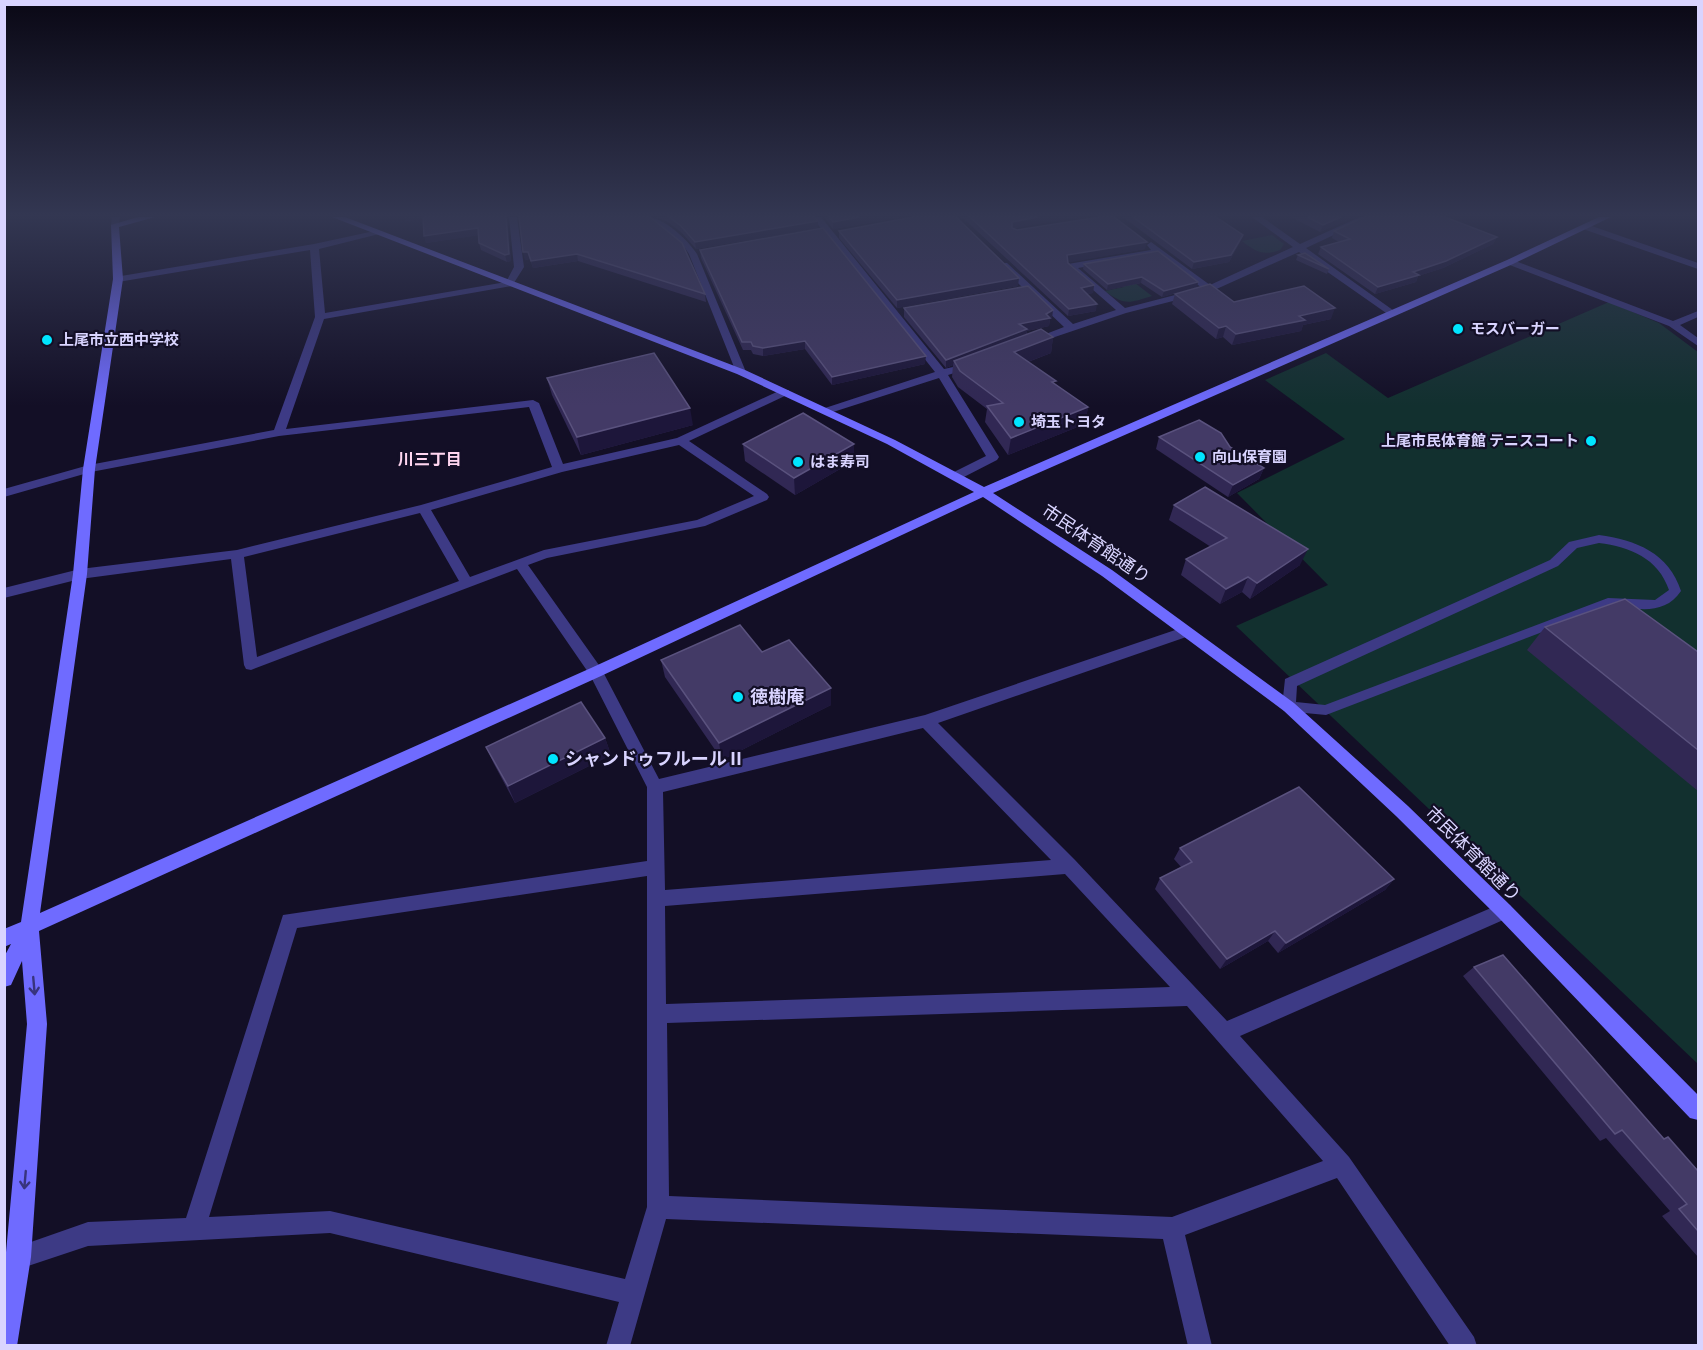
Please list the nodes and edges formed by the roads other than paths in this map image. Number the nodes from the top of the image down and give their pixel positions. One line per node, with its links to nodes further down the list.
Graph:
1 (118, 280): 35 (street)
2 (317, 280): 23 (street)
3 (499, 280): 14 (street, 市民体育館通り)
4 (511, 280): 14 (street)
5 (704, 280): 29 (lane)
6 (867, 280): 20 (street)
7 (1020, 280): 16 (street)
8 (1087, 280): 19 (street)
9 (1197, 280): 15 (street)
10 (1228, 280): 15 (street)
11 (1346, 280): 21 (street)
12 (1469, 280): 21 (street)
13 (1557, 280): 24 (street)
14 (509, 284): 23 (street); 29 (street, 市民体育館通り)
15 (1209, 289): 19 (street)
16 (1030, 290): 17 (street); 25 (street)
17 (1019, 291)
18 (904, 311): 20 (street)
19 (1123, 311): 25 (street)
20 (892, 313): 30 (street)
21 (1392, 314): 38 (street)
22 (1698, 314): 24 (street)
23 (320, 317): 33 (street)
24 (1673, 324): 26 (street)
25 (1070, 327): 27 (street)
26 (1698, 343)
27 (1017, 347)
28 (985, 359): 30 (street)
29 (741, 372): 31 (street, 市民体育館通り)
30 (943, 375): 32 (street); 37 (street)
31 (785, 392): 32 (street, 市民体育館通り); 34 (street)
32 (826, 411): 37 (street, 市民体育館通り)
33 (279, 433): 35 (street); 36 (street)
34 (681, 441): 36 (street); 42 (street)
35 (89, 469): 39 (street); 43 (street)
36 (559, 469): 40 (street)
37 (956, 476): 38 (street, 市民体育館通り)
38 (984, 492): 46 (street, 市民体育館通り); 47 (street)
39 (4, 493)
40 (424, 508): 41 (street); 44 (street)
41 (237, 554): 43 (street); 44 (street)
42 (519, 563): 44 (street); 47 (street)
43 (80, 573): 45 (street); 55 (street)
44 (467, 583)
45 (4, 593)
46 (1187, 632): 48 (street, 市民体育館通り); 49 (street)
47 (596, 672): 50 (street); 55 (street)
48 (1289, 707): 48 (lane); 54 (street, 市民体育館通り)
49 (926, 721): 50 (street); 51 (street)
50 (655, 787): 52 (street)
51 (1069, 866): 53 (street); 58 (street)
52 (656, 867): 53 (street); 65 (street)
53 (656, 899): 59 (street)
54 (1504, 911): 60 (street); 61 (street, 市民体育館通り)
55 (29, 927): 56 (street); 57 (street); 66 (street, one-way to 66)
56 (4, 938)
57 (4, 978)
58 (1191, 996): 59 (street); 60 (street)
59 (656, 1014): 63 (street)
60 (1225, 1032): 62 (street)
61 (1698, 1110)
62 (1341, 1164): 64 (street); 71 (street)
63 (658, 1207): 64 (street); 67 (street)
64 (1172, 1227): 70 (street)
65 (194, 1228): 66 (street); 67 (street)
66 (19, 1257): 68 (street)
67 (633, 1293): 69 (street)
68 (5, 1346)
69 (618, 1346)
70 (1200, 1346)
71 (1465, 1346)

